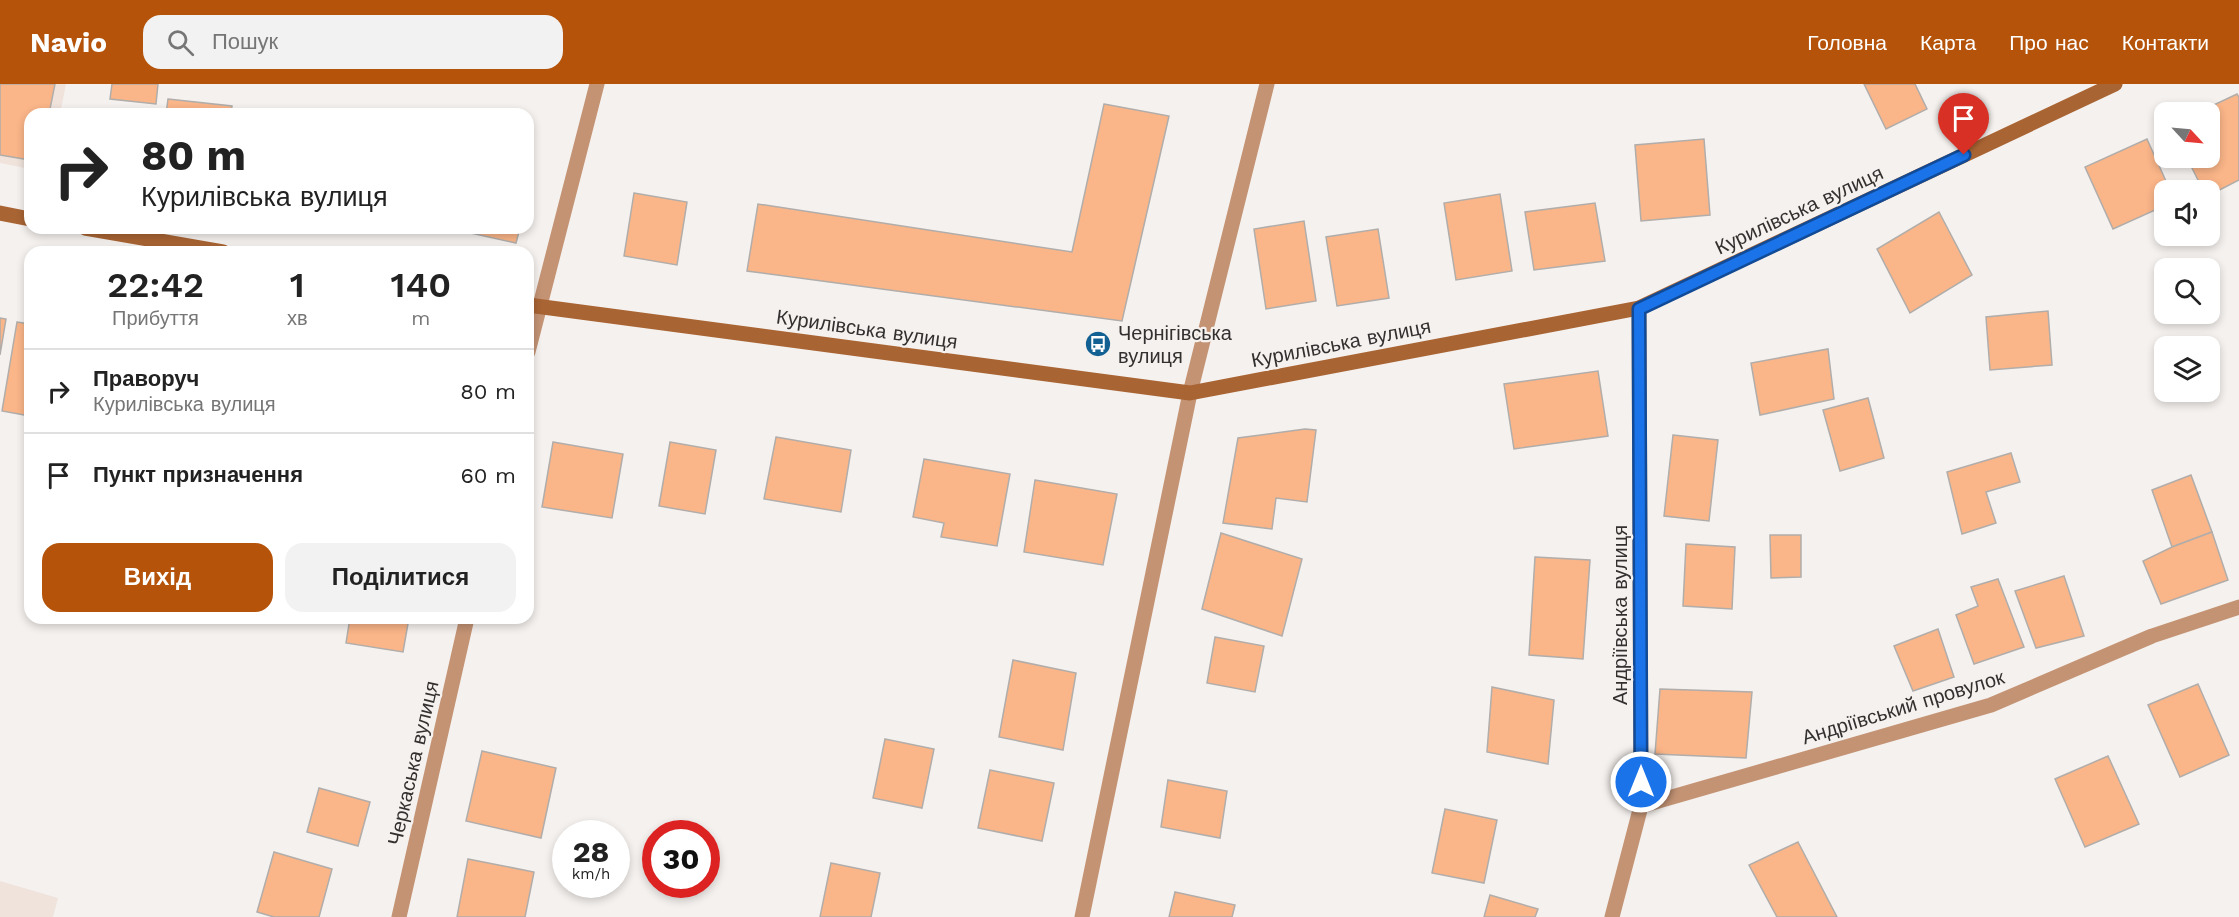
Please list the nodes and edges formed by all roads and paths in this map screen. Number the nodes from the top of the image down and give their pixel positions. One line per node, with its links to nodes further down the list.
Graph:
1 (597, 84): 8 (street)
2 (1267, 84): 11 (street)
3 (2115, 84): 10 (main road, Курилівська вулиця)
4 (0, 213): 5 (main road)
5 (24, 218)
6 (120, 234): 7 (main road)
7 (188, 246)
8 (534, 303)
9 (534, 306): 11 (main road, Курилівська вулиця)
10 (1639, 309): 11 (main road, Курилівська вулиця); 14 (street, Андріївська вулиця)
11 (1190, 393): 16 (street)
12 (2239, 608): 14 (street, Андріївський провулок)
13 (466, 624): 15 (street, Черкаська вулиця)
14 (1641, 806): 17 (street, Андріївська вулиця)
15 (399, 917)
16 (1082, 917)
17 (1612, 917)

